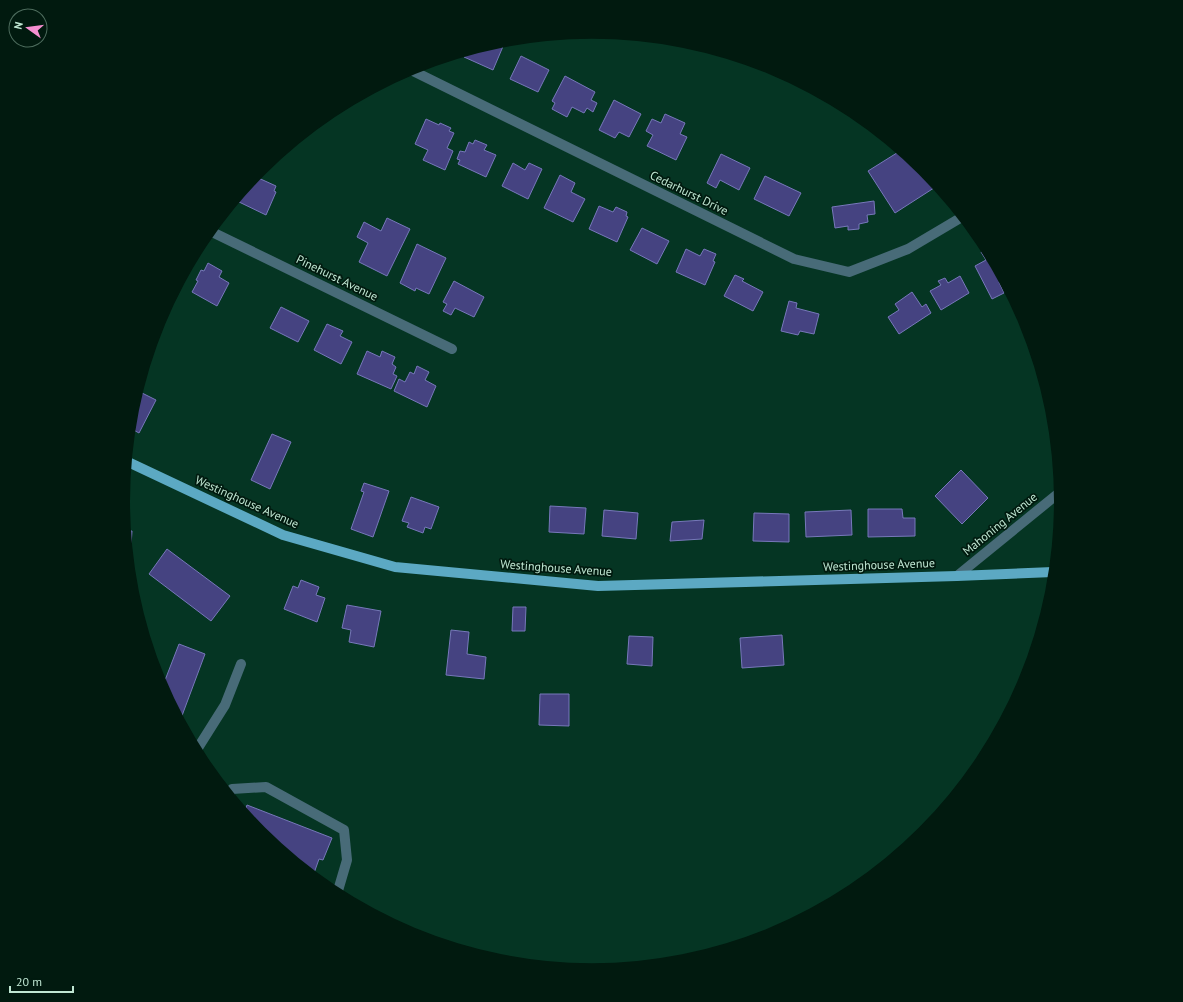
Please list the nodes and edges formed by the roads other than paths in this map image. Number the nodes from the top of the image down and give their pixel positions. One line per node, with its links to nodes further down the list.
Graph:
1 (418, 73): 2 (street, Cedarhurst Drive)
2 (958, 220)
3 (215, 233): 4 (street, Pinehurst Avenue)
4 (452, 349)
5 (131, 463): 8 (main road, Westinghouse Avenue)
6 (1054, 497): 8 (street, Mahoning Avenue)
7 (1048, 572): 8 (main road, Westinghouse Avenue)
8 (957, 576)
9 (241, 664): 10 (street)
10 (199, 746)
11 (231, 790): 12 (street)
12 (339, 888)

